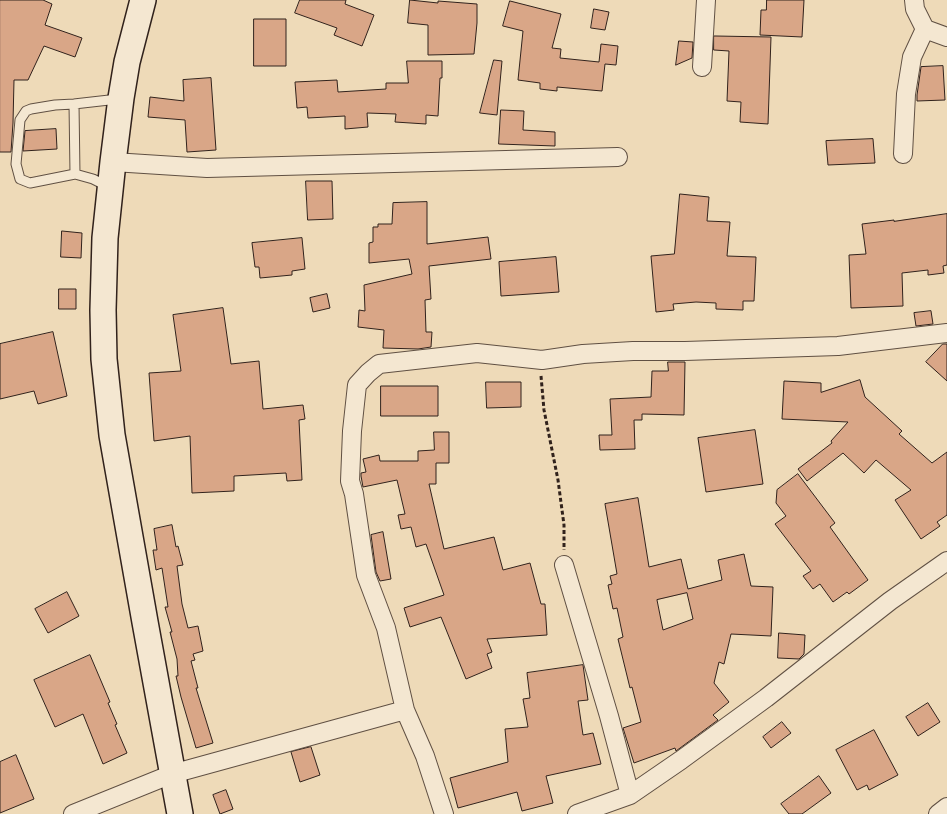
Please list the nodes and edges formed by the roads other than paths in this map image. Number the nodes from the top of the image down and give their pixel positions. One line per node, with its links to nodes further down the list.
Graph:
1 (143, 0): 7 (main road)
2 (706, 0): 6 (street)
3 (914, 0): 4 (street)
4 (925, 29): 5 (street); 9 (street)
5 (947, 37)
6 (702, 67)
7 (121, 98): 8 (lane); 11 (main road)
8 (74, 104): 12 (lane); 12 (lane)
9 (903, 154)
10 (618, 156): 11 (street)
11 (113, 162): 13 (main road)
12 (75, 174): 13 (lane)
13 (111, 188): 18 (main road)
14 (947, 333): 17 (street)
15 (947, 561): 19 (street)
16 (564, 565): 19 (street)
17 (405, 710): 18 (street); 23 (street)
18 (172, 774): 21 (street); 22 (main road)
19 (630, 795): 24 (street)
20 (947, 807): 25 (street)
21 (73, 814)
22 (180, 814)
23 (444, 814)
24 (577, 814)
25 (938, 814)

